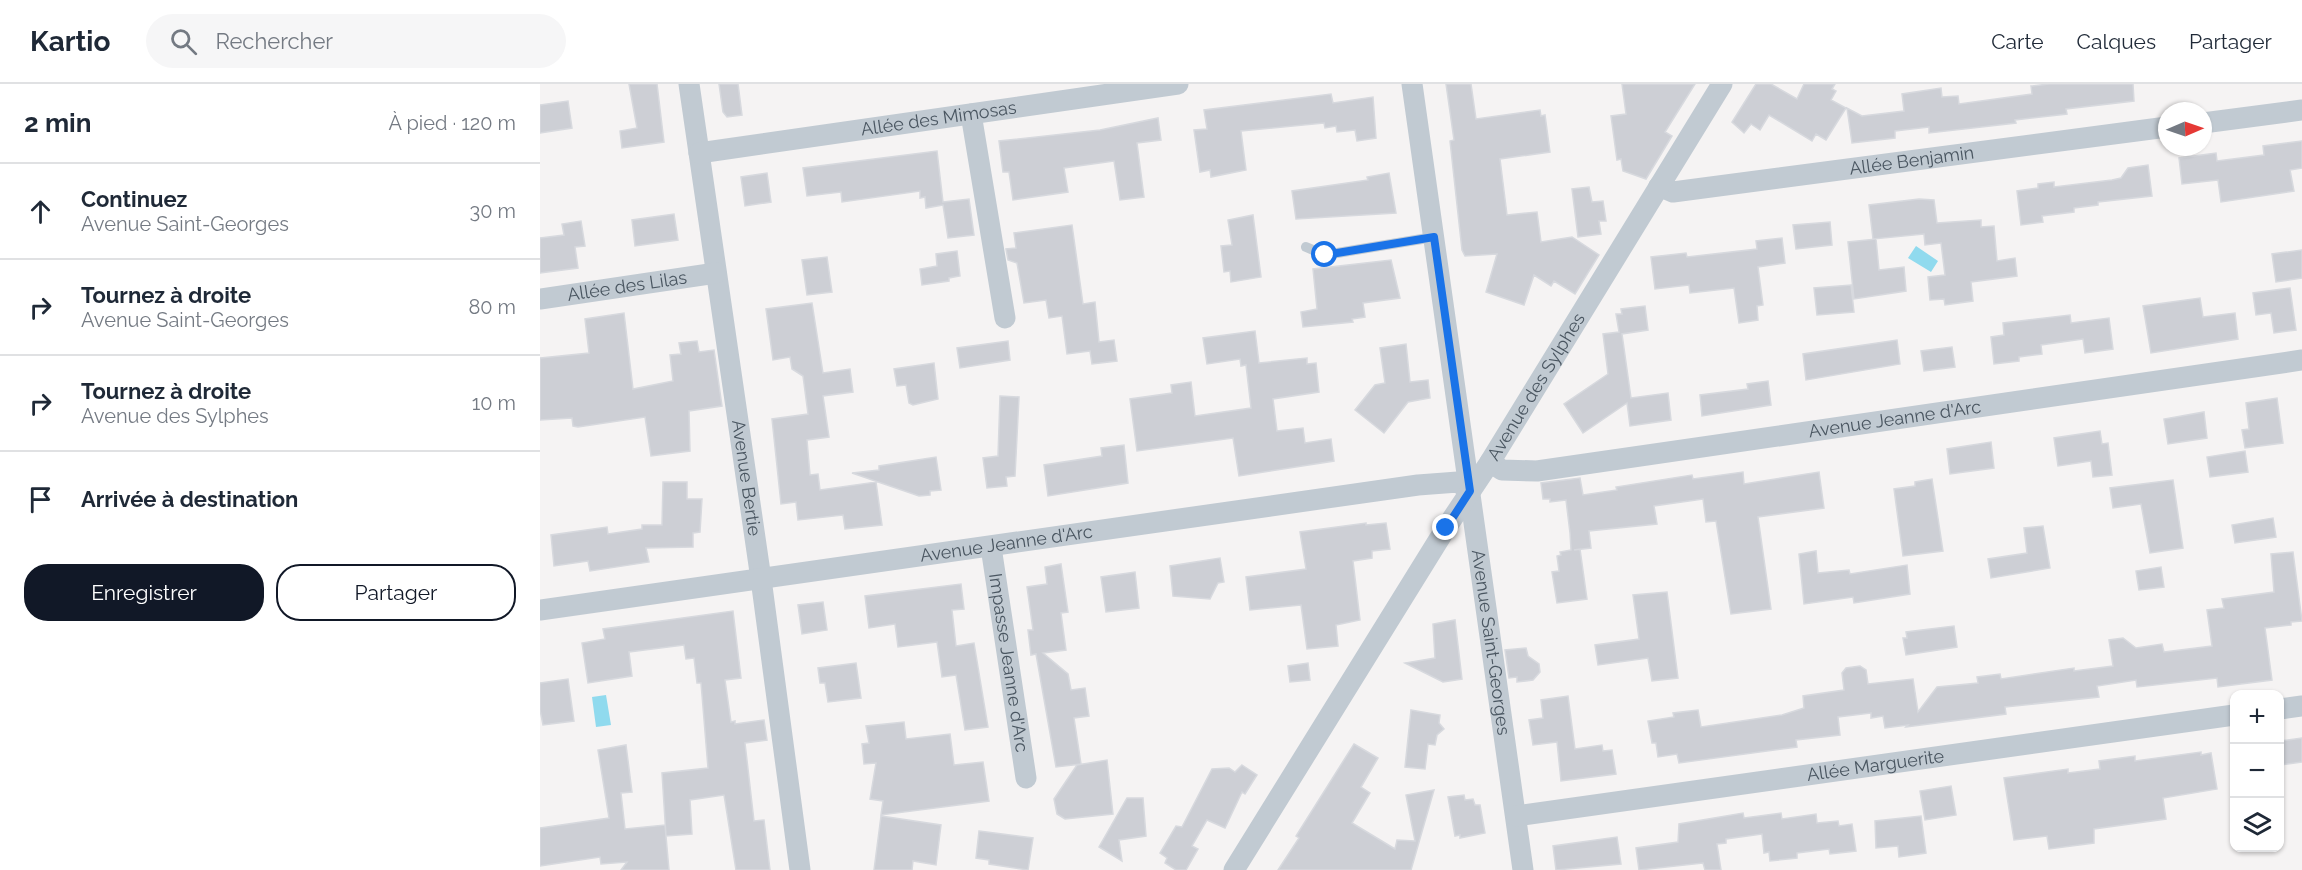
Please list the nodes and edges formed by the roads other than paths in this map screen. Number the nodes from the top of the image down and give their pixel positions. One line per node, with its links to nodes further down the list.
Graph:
1 (688, 84): 9 (street, Avenue Bertie)
2 (1178, 84): 6 (street, Allée des Mimosas)
3 (1412, 84): 11 (street, Avenue Saint-Georges)
4 (1722, 84): 10 (street, Avenue des Sylphes)
5 (2302, 110): 7 (street)
6 (971, 114): 9 (street, Allée des Mimosas); 15 (street)
7 (2212, 122)
8 (2158, 129): 10 (street, Allée Benjamin)
9 (699, 153): 13 (street, Avenue Bertie)
10 (1659, 186): 17 (street, Avenue des Sylphes)
11 (1434, 237): 12 (lane); 18 (street, Avenue Saint-Georges)
12 (1306, 247)
13 (716, 273): 14 (street, Allée des Lilas); 20 (street, Avenue Bertie)
14 (540, 299)
15 (1005, 318)
16 (2302, 360): 17 (street, Avenue Jeanne d'Arc)
17 (1490, 462): 18 (street, Avenue des Sylphes)
18 (1470, 491): 19 (street, Avenue Jeanne d'Arc); 26 (street, Avenue Saint-Georges); 28 (street, Avenue des Sylphes)
19 (992, 547): 20 (street, Avenue Jeanne d'Arc); 25 (street, Impasse Jeanne d'Arc)
20 (761, 579): 21 (street, Avenue Jeanne d'Arc); 27 (street, Avenue Bertie)
21 (540, 610)
22 (2302, 706): 23 (street)
23 (2284, 708)
24 (2230, 716): 26 (street, Allée Marguerite)
25 (1026, 778)
26 (1516, 816): 29 (street, Avenue Saint-Georges)
27 (800, 870)
28 (1234, 870)
29 (1523, 870)

